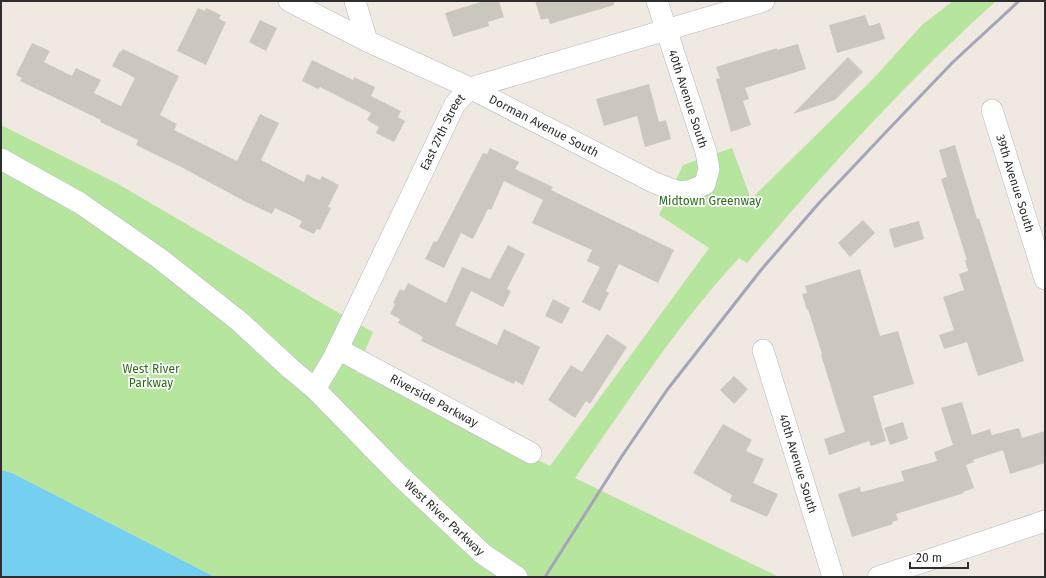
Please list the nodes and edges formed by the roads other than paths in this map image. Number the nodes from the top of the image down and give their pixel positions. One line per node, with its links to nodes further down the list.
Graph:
1 (289, 1): 6 (street, Dorman Avenue South)
2 (355, 1): 6 (street)
3 (657, 1): 5 (street, 40th Avenue South)
4 (764, 1): 5 (street, East 27th Street)
5 (665, 30): 7 (street, East 27th Street); 10 (street, 40th Avenue South)
6 (368, 40): 7 (street, Dorman Avenue South)
7 (470, 88): 10 (street, Dorman Avenue South); 12 (street, East 27th Street)
8 (992, 110): 11 (street, 39th Avenue South)
9 (1, 159): 14 (street, West River Parkway)
10 (693, 190)
11 (1045, 279)
12 (338, 349): 14 (street, East 27th Street); 15 (street, Riverside Parkway)
13 (763, 350): 18 (street, 40th Avenue South)
14 (315, 389): 17 (street, West River Parkway)
15 (531, 453)
16 (1045, 522): 19 (street)
17 (517, 577)
18 (833, 577)
19 (878, 577)

